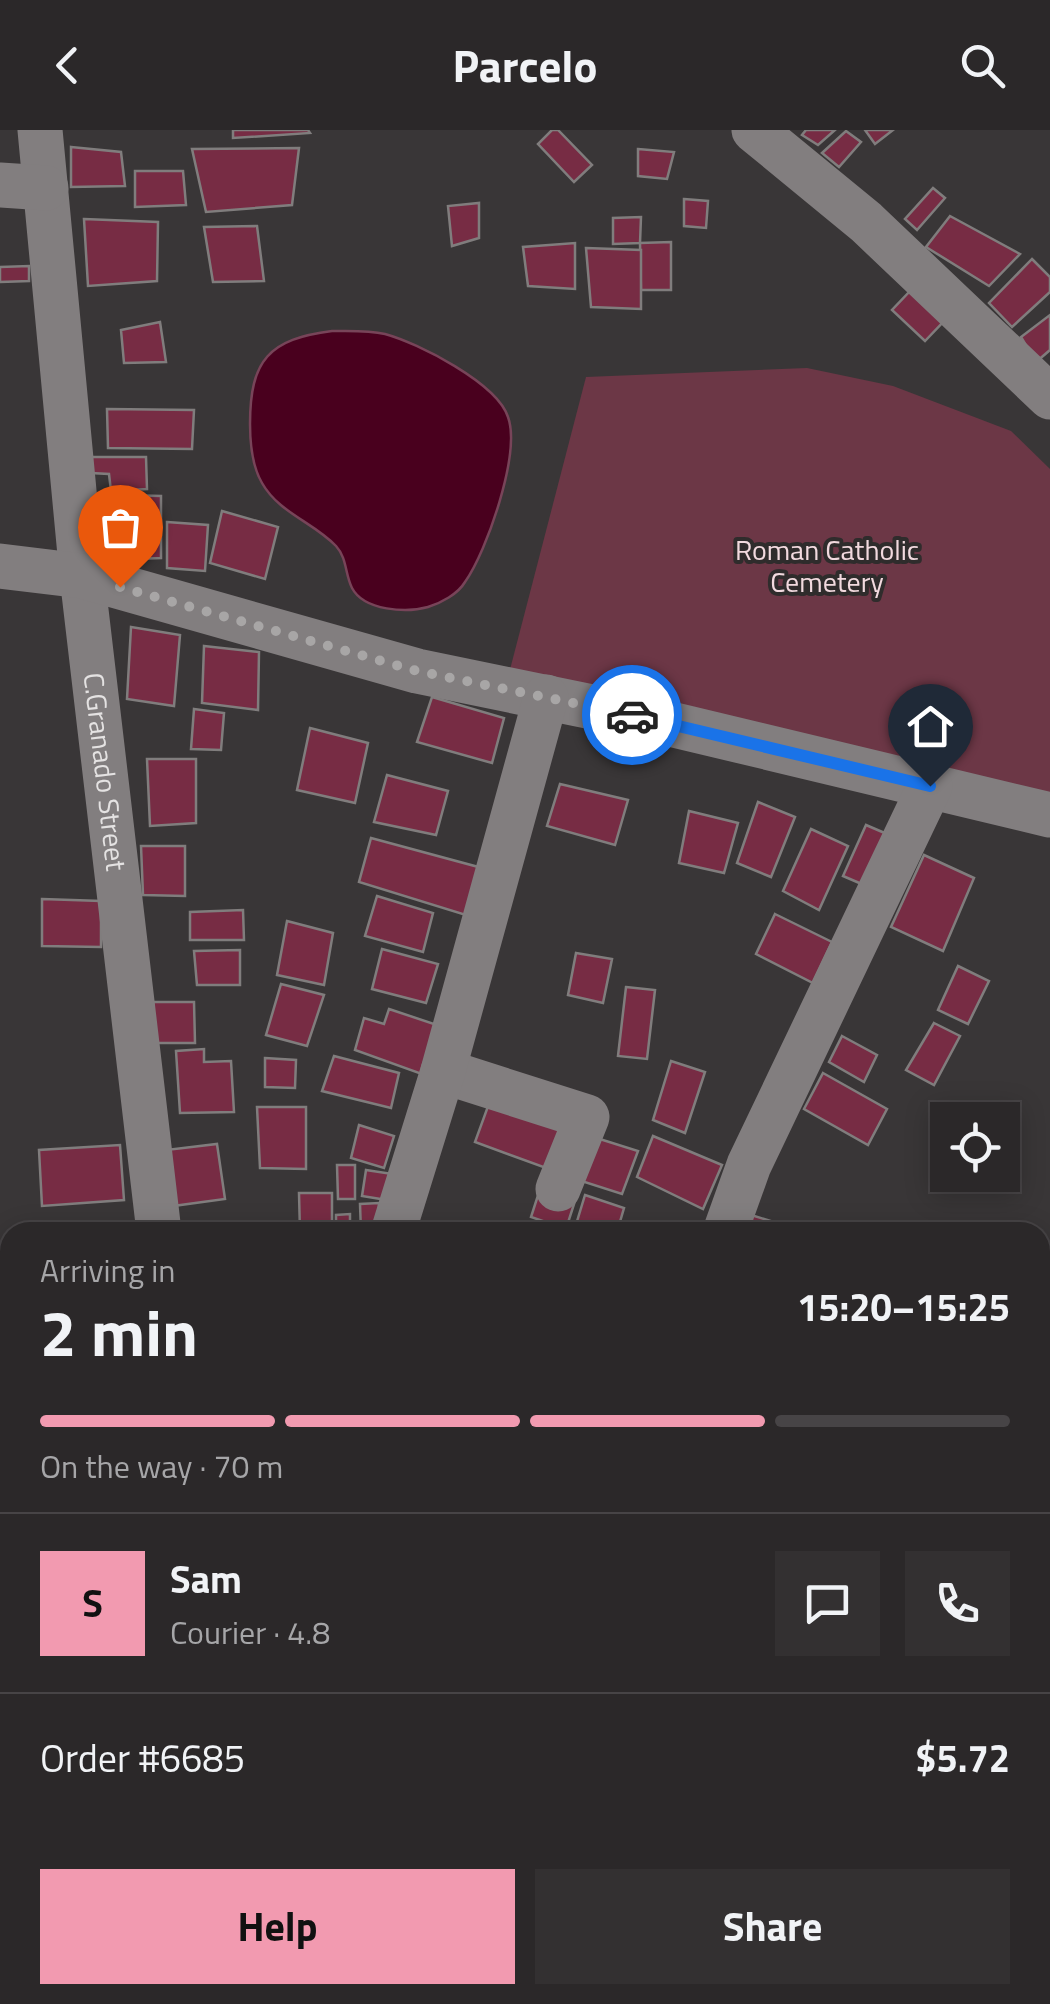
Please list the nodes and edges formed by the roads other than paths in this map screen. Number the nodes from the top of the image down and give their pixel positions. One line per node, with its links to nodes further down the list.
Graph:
1 (40, 130): 4 (street, C.Granado Street)
2 (754, 130): 5 (street)
3 (0, 186): 4 (street)
4 (46, 188): 7 (street, C.Granado Street)
5 (1050, 397)
6 (0, 566): 7 (street)
7 (82, 576): 8 (street); 13 (street, C.Granado Street)
8 (546, 697): 9 (street); 11 (street)
9 (930, 786): 10 (street); 15 (street)
10 (1050, 815)
11 (443, 1071): 12 (street); 14 (street)
12 (558, 1189)
13 (158, 1222)
14 (395, 1222)
15 (728, 1222)

